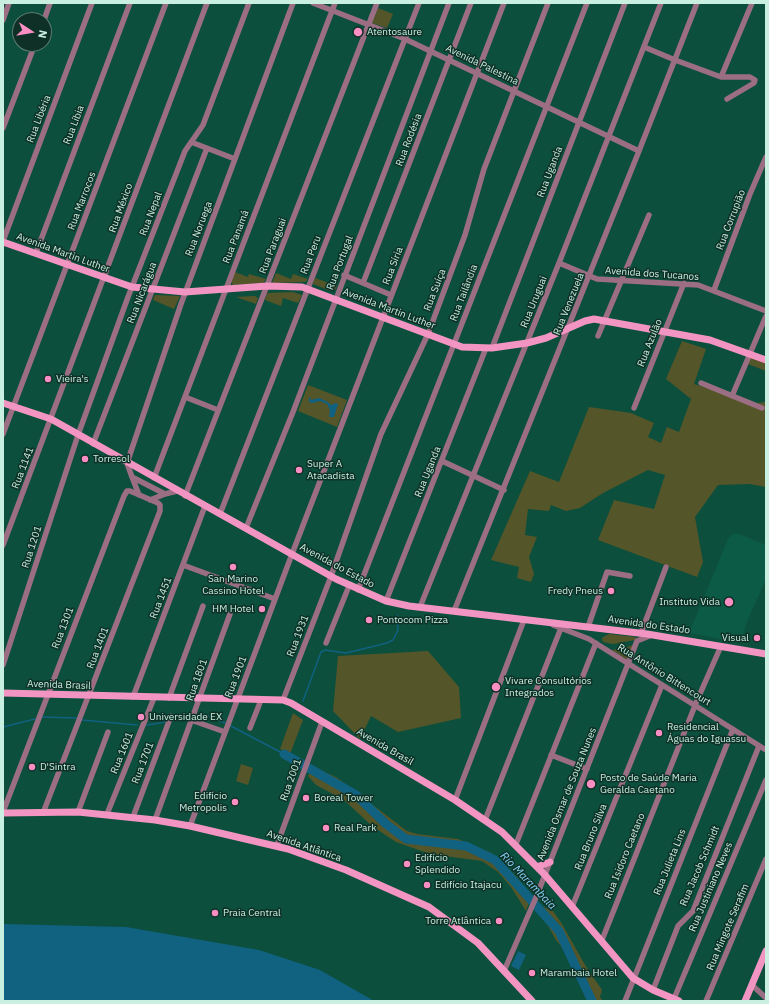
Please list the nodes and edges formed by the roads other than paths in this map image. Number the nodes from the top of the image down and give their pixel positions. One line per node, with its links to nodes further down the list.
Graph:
1 (9, 3): 22 (street)
2 (92, 3): 44 (street, Rua Libéria)
3 (130, 3): 45 (street, Rua Líbia)
4 (166, 3): 47 (street, Rua Marrocos)
5 (207, 3): 50 (street, Rua México)
6 (249, 3): 38 (street, Rua Nepal)
7 (294, 3): 42 (street, Rua Noruega)
8 (313, 3): 21 (street, Avenida Palestina)
9 (335, 3): 21 (street, Rua Panamá)
10 (377, 3): 23 (street, Rua Paraguai)
11 (419, 3): 24 (street, Rua Peru)
12 (449, 3): 26 (street, Rua Portugal)
13 (471, 3): 28 (street, Rua Rodésia)
14 (504, 3): 30 (street, Rua Síria)
15 (548, 3): 32 (street, Rua Suíça)
16 (587, 3): 34 (street, Rua Tailândia)
17 (625, 3): 35 (street, Rua Uganda)
18 (661, 3): 25 (street, Rua Uruguai)
19 (697, 3): 29 (street, Rua Venezuela)
20 (752, 3): 31 (street)
21 (332, 10): 23 (street, Avenida Palestina); 58 (street, Rua Panamá)
22 (3, 20)
23 (369, 24): 24 (street, Avenida Palestina); 54 (street, Rua Paraguai)
24 (405, 39): 26 (street, Avenida Palestina); 56 (street, Rua Peru)
25 (644, 47): 29 (street); 37 (street, Rua Uruguai)
26 (430, 50): 28 (street, Avenida Palestina); 48 (street, Rua Portugal)
27 (32, 52): 36 (street)
28 (449, 59): 30 (street, Avenida Palestina); 52 (street, Rua Rodésia)
29 (675, 60): 31 (street); 40 (street, Rua Venezuela)
30 (477, 73): 32 (street, Avenida Palestina); 61 (street, Rua Síria)
31 (722, 77): 33 (street)
32 (514, 91): 34 (street, Avenida Palestina); 69 (street, Rua Suíça)
33 (727, 99)
34 (547, 106): 35 (street, Avenida Palestina); 72 (street, Rua Tailândia)
35 (579, 122): 37 (street, Avenida Palestina); 73 (street, Rua Uganda)
36 (3, 128)
37 (609, 137): 40 (street, Avenida Palestina); 46 (street, Rua Uruguai)
38 (191, 142): 39 (street); 55 (street, Rua Nepal)
39 (207, 148): 42 (street); 57 (street, Rua Nicarágua)
40 (640, 152): 49 (street, Rua Venezuela)
41 (766, 157): 59 (street, Rua Corrupião)
42 (235, 159): 60 (street, Rua Noruega)
43 (649, 215): 51 (street)
44 (3, 241): 45 (main road, Avenida Martin Luther)
45 (36, 253): 47 (main road, Avenida Martin Luther)
46 (559, 263): 49 (street, Avenida dos Tucanos); 71 (street, Rua Uruguai)
47 (68, 264): 50 (main road, Avenida Martin Luther); 80 (street, Rua Marrocos)
48 (344, 275): 52 (street); 62 (street, Rua Portugal)
49 (590, 276): 51 (street, Avenida dos Tucanos); 67 (street, Rua Venezuela)
50 (105, 278): 55 (main road, Avenida Martin Luther); 84 (street, Rua México)
51 (621, 281): 53 (street, Avenida dos Tucanos); 66 (street)
52 (363, 283): 61 (street)
53 (684, 283): 59 (street, Avenida dos Tucanos); 68 (street, Rua Azulão)
54 (267, 286): 56 (main road, Avenida Martin Luther); 58 (main road, Avenida Martin Luther); 83 (street, Rua Paraguai)
55 (132, 287): 57 (main road, Avenida Martin Luther); 86 (street, Rua Nepal)
56 (308, 288): 62 (main road, Avenida Martin Luther); 100 (street, Rua Peru)
57 (153, 290): 60 (main road, Avenida Martin Luther); 87 (street, Rua Nicarágua)
58 (226, 290): 60 (main road, Avenida Martin Luther); 78 (street, Rua Panamá)
59 (714, 290): 63 (street, Avenida dos Tucanos)
60 (185, 292): 89 (street, Rua Noruega)
61 (392, 294): 65 (street, Rua Síria)
62 (335, 299): 65 (main road, Avenida Martin Luther); 101 (street, Rua Portugal)
63 (766, 311)
64 (766, 316): 74 (street)
65 (383, 317): 69 (main road, Avenida Martin Luther); 103 (street, Rua Síria)
66 (605, 320): 67 (main road, Avenida Martin Luther); 68 (main road, Avenida Martin Luther); 70 (street)
67 (568, 329): 71 (main road, Avenida Martin Luther); 93 (street, Rua Venezuela)
68 (665, 331): 74 (main road, Avenida Martin Luther); 81 (street, Rua Azulão)
69 (428, 334): 72 (main road, Avenida Martin Luther); 107 (street, Rua Suíça)
70 (598, 336)
71 (527, 343): 73 (main road, Avenida Martin Luther); 90 (street, Rua Uruguai)
72 (454, 344): 73 (main road, Avenida Martin Luther); 109 (street, Rua Tailândia)
73 (489, 348): 88 (street, Rua Uganda)
74 (750, 354): 75 (main road, Avenida Martin Luther); 77 (street)
75 (766, 360)
76 (701, 383): 77 (street)
77 (732, 396): 82 (street)
78 (185, 397): 83 (street); 92 (street, Rua Panamá)
79 (3, 403): 80 (main road, Avenida do Estado)
80 (14, 406): 84 (main road, Avenida do Estado); 85 (street, Rua Marrocos)
81 (634, 408)
82 (762, 408)
83 (218, 410): 97 (street, Rua Paraguai)
84 (51, 419): 86 (main road, Avenida do Estado); 102 (street, Rua 1141)
85 (3, 434)
86 (78, 435): 87 (main road, Avenida do Estado); 127 (street, Rua 1201)
87 (93, 444): 89 (main road, Avenida do Estado)
88 (442, 461): 90 (street); 111 (street, Rua Uganda)
89 (127, 463): 91 (street); 92 (main road, Avenida do Estado)
90 (473, 476): 93 (street); 113 (street, Rua Uruguai)
91 (132, 477): 95 (street); 96 (street)
92 (154, 478): 94 (main road, Avenida do Estado)
93 (504, 490): 114 (street, Rua Venezuela)
94 (177, 491): 95 (street); 97 (main road, Avenida do Estado)
95 (164, 494): 98 (street)
96 (139, 495): 98 (street); 130 (street, Rua 1301)
97 (185, 496): 99 (main road, Avenida do Estado)
98 (150, 500): 131 (street, Rua 1401)
99 (205, 506): 100 (main road, Avenida do Estado); 104 (street, Rua 1451)
100 (220, 514): 101 (main road, Avenida do Estado)
101 (246, 528): 103 (main road, Avenida do Estado)
102 (3, 545)
103 (291, 555): 107 (main road, Avenida do Estado); 110 (street, Rua 1901)
104 (183, 565): 110 (street); 132 (street, Rua 1451)
105 (666, 567): 120 (street)
106 (630, 576): 118 (street)
107 (331, 577): 108 (main road, Avenida do Estado); 138 (street, Rua 1931)
108 (349, 586): 109 (main road, Avenida do Estado); 123 (street)
109 (358, 590): 111 (main road, Avenida do Estado)
110 (275, 599): 136 (street, Rua 1901)
111 (386, 602): 113 (main road, Avenida do Estado)
112 (203, 606): 134 (street)
113 (420, 607): 114 (main road, Avenida do Estado)
114 (454, 610): 116 (main road, Avenida do Estado)
115 (230, 614): 135 (street, Rua 1801)
116 (524, 620): 117 (main road, Avenida do Estado); 152 (street)
117 (548, 622): 118 (main road, Avenida do Estado); 119 (street, Rua Antônio Bittencourt)
118 (588, 627): 120 (main road, Avenida do Estado)
119 (561, 628): 122 (street, Rua Antônio Bittencourt); 159 (street)
120 (641, 633): 121 (main road, Avenida do Estado)
121 (654, 635): 124 (main road, Avenida do Estado); 126 (street, Avenida Osmar de Souza Nunes)
122 (596, 643): 126 (street, Rua Antônio Bittencourt); 149 (street)
123 (326, 644)
124 (721, 646): 125 (main road, Avenida do Estado); 139 (street, Rua Isidoro Caetano)
125 (766, 654)
126 (628, 663): 128 (street, Rua Antônio Bittencourt); 150 (street, Avenida Osmar de Souza Nunes)
127 (3, 665)
128 (662, 685): 139 (street, Rua Antônio Bittencourt); 167 (street, Rua Bruno Silva)
129 (3, 693): 130 (main road, Avenida Brasil)
130 (47, 695): 131 (main road, Avenida Brasil); 154 (street, Rua 1301)
131 (88, 696): 132 (main road, Avenida Brasil); 155 (street, Rua 1401)
132 (133, 697): 133 (main road, Avenida Brasil)
133 (154, 698): 134 (main road, Avenida Brasil); 156 (street, Rua 1601)
134 (169, 698): 135 (main road, Avenida Brasil)
135 (199, 699): 136 (main road, Avenida Brasil); 141 (street, Rua 1801)
136 (237, 700): 137 (main road, Avenida Brasil); 146 (street, Rua 1901)
137 (260, 700): 138 (main road, Avenida Brasil); 143 (street)
138 (283, 700): 142 (main road, Avenida Brasil)
139 (695, 706): 144 (street, Rua Antônio Bittencourt); 168 (street, Rua Isidoro Caetano)
140 (171, 716): 157 (street, Rua 1701)
141 (191, 720): 146 (street); 158 (street, Rua 1801)
142 (322, 722): 152 (main road, Avenida Brasil); 162 (street, Rua 2001)
143 (250, 728)
144 (732, 729): 147 (street, Rua Antônio Bittencourt); 171 (street, Rua Julieta Lins)
145 (108, 732): 153 (street)
146 (225, 732): 160 (street, Rua 1901)
147 (759, 746): 148 (street, Rua Antônio Bittencourt); 173 (street, Rua Jacob Schmidt)
148 (766, 750)
149 (551, 755): 150 (street); 161 (street)
150 (587, 769): 164 (street, Avenida Osmar de Souza Nunes)
151 (766, 780): 175 (street, Rua Justiniano Neves)
152 (455, 800): 159 (main road, Avenida Brasil)
153 (78, 812): 155 (main road, Avenida Atlântica); 156 (main road, Avenida Atlântica)
154 (3, 813): 155 (main road, Avenida Atlântica)
155 (43, 813)
156 (107, 814): 157 (main road, Avenida Atlântica)
157 (133, 817): 158 (main road, Avenida Atlântica)
158 (155, 820): 160 (main road, Avenida Atlântica)
159 (485, 820): 161 (main road, Avenida Brasil)
160 (190, 826): 162 (main road, Avenida Atlântica)
161 (516, 844): 165 (main road, Avenida Brasil)
162 (277, 845): 170 (main road, Avenida Atlântica)
163 (766, 859): 178 (street, Rua Mingote Serafim)
164 (550, 862): 165 (main road); 166 (street, Avenida Osmar de Souza Nunes)
165 (537, 866): 166 (main road, Avenida Brasil)
166 (545, 875): 167 (main road, Avenida Brasil); 170 (street, Avenida Osmar de Souza Nunes)
167 (572, 907): 168 (main road, Avenida Brasil)
168 (602, 940): 171 (main road, Avenida Brasil)
169 (765, 956): 172 (main road)
170 (504, 970): 176 (main road, Avenida Atlântica)
171 (633, 978): 173 (main road, Avenida Brasil); 177 (street, Rua Julieta Lins)
172 (752, 985): 174 (street); 179 (main road)
173 (653, 990): 175 (main road, Avenida Brasil)
174 (766, 998)
175 (675, 1000)
176 (532, 1001)
177 (625, 1001)
178 (706, 1001)
179 (745, 1001)

